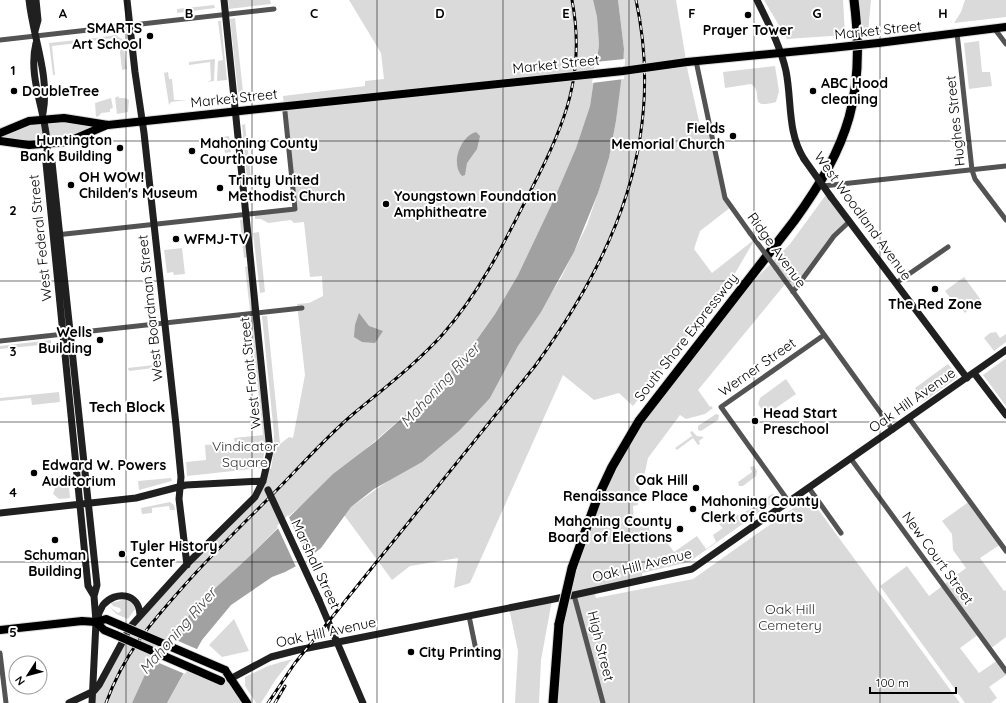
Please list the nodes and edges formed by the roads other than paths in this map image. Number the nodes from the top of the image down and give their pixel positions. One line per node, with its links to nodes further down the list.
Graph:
1 (29, 0): 13 (street)
2 (36, 0): 13 (street)
3 (127, 0): 9 (street, West Boardman Street)
4 (224, 0): 8 (street, West Front Street)
5 (756, 0): 16 (street, West Woodland Avenue)
6 (854, 0): 78 (highway, South Shore Expressway, bridge)
7 (274, 9): 8 (street)
8 (226, 14): 9 (street); 18 (street, West Front Street)
9 (130, 25): 13 (street); 21 (street, West Boardman Street)
10 (1006, 27): 11 (main road, Market Street)
11 (994, 28): 12 (main road, Market Street); 15 (street)
12 (957, 33): 16 (main road, Market Street, bridge); 27 (street, Hughes Street)
13 (36, 37): 14 (street); 20 (street, West Federal Street)
14 (0, 40)
15 (1006, 44)
16 (781, 53): 17 (main road, Market Street); 28 (street, West Woodland Avenue, bridge)
17 (696, 61): 18 (main road, Market Street, bridge); 36 (street, Ridge Avenue, bridge)
18 (236, 111): 21 (main road, Market Street); 29 (street, West Front Street)
19 (285, 112): 29 (street)
20 (44, 116): 22 (main road); 23 (main road); 25 (street, West Federal Street)
21 (142, 121): 22 (main road, Market Street); 32 (street, West Boardman Street)
22 (108, 125): 25 (main road)
23 (0, 133)
24 (0, 141): 25 (main road)
25 (47, 144): 33 (street, West Federal Street)
26 (1006, 166): 27 (street)
27 (972, 170): 28 (street); 30 (street, Hughes Street)
28 (823, 186): 31 (street, West Woodland Avenue, bridge)
29 (247, 215): 32 (street); 38 (street, West Front Street)
30 (1006, 220)
31 (850, 221): 35 (street, West Woodland Avenue); 36 (street)
32 (154, 225): 33 (street); 39 (street, West Boardman Street)
33 (57, 235): 40 (street, West Federal Street); 41 (street, West Federal Street)
34 (948, 247): 35 (street)
35 (896, 283): 46 (street, West Woodland Avenue)
36 (793, 292): 42 (street, Ridge Avenue)
37 (302, 308): 38 (street)
38 (257, 313): 39 (street); 51 (street, West Front Street)
39 (165, 324): 40 (street); 52 (street, West Boardman Street)
40 (71, 333): 41 (street); 55 (street, West Federal Street)
41 (62, 334): 43 (street); 56 (street, West Federal Street)
42 (824, 335): 49 (street, Ridge Avenue); 54 (street, Werner Street)
43 (0, 341)
44 (1006, 350): 45 (street, Oak Hill Avenue)
45 (974, 372): 46 (street, Oak Hill Avenue); 47 (street)
46 (967, 378): 48 (street, Oak Hill Avenue)
47 (1006, 415)
48 (909, 418): 49 (street, Oak Hill Avenue); 59 (street)
49 (893, 430): 50 (street, Oak Hill Avenue)
50 (851, 459): 53 (street, Oak Hill Avenue); 70 (street, New Court Street)
51 (263, 480): 52 (street); 60 (street, West Front Street); 67 (street, Marshall Street, bridge)
52 (181, 486): 55 (street); 60 (street, West Boardman Street)
53 (809, 488): 54 (street, Oak Hill Avenue); 58 (street)
54 (789, 502): 61 (street, Oak Hill Avenue)
55 (88, 503): 56 (street); 62 (street, West Federal Street)
56 (80, 504): 57 (street); 62 (street, West Federal Street)
57 (0, 513)
58 (841, 533)
59 (1006, 551)
60 (187, 565): 63 (street, West Front Street)
61 (574, 595): 64 (street, Oak Hill Avenue); 79 (street, High Street)
62 (94, 596): 65 (street, West Federal Street)
63 (140, 615): 65 (street); 72 (street, West Front Street)
64 (469, 616): 67 (street, Oak Hill Avenue); 69 (street)
65 (96, 622): 66 (main road); 71 (main road, bridge); 71 (main road, bridge); 72 (street, West Federal Street)
66 (0, 630)
67 (337, 642): 71 (street, Oak Hill Avenue); 77 (street, Marshall Street)
68 (0, 653): 73 (street)
69 (477, 655)
70 (1006, 671)
71 (230, 679): 76 (main road)
72 (94, 691): 74 (street); 75 (street, West Federal Street)
73 (6, 703)
74 (69, 703)
75 (92, 703)
76 (248, 703)
77 (363, 703)
78 (554, 703)
79 (603, 703)

